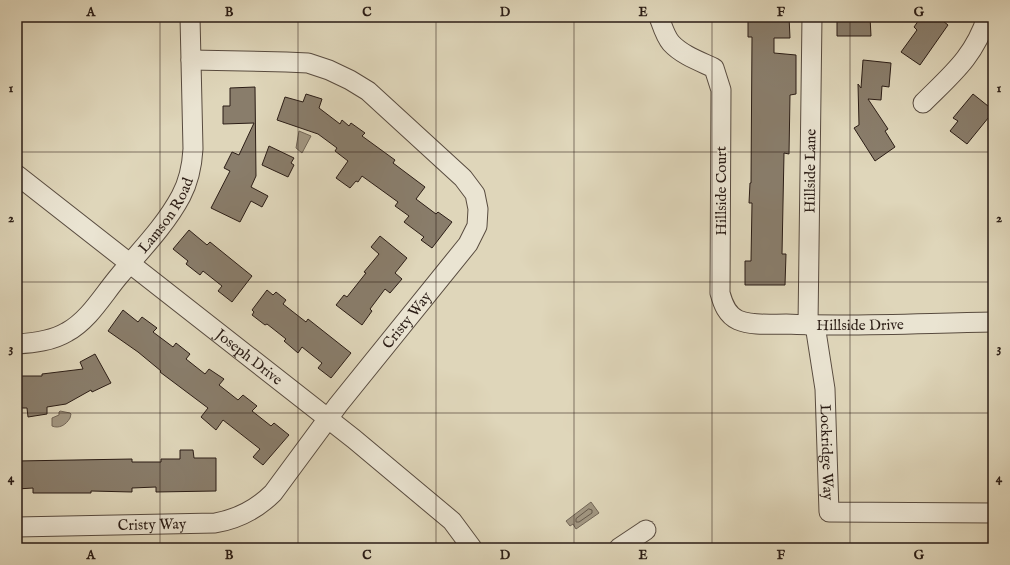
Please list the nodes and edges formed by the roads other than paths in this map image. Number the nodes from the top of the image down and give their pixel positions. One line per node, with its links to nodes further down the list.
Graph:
1 (190, 17): 5 (street, Lamson Road)
2 (659, 17): 9 (street, Hillside Court)
3 (812, 17): 11 (street, Hillside Lane)
4 (987, 17): 6 (street)
5 (191, 60): 8 (street, Lamson Road); 13 (street, Cristy Way)
6 (923, 103)
7 (17, 175): 8 (street, Joseph Drive)
8 (130, 263): 12 (street, Lamson Road); 13 (street, Joseph Drive)
9 (729, 314): 11 (street, Hillside Drive)
10 (993, 322): 11 (street, Hillside Drive)
11 (811, 325): 14 (street, Lockridge Way)
12 (17, 344)
13 (328, 418): 15 (street, Cristy Way); 17 (street, Joseph Drive)
14 (993, 513)
15 (17, 527)
16 (646, 530): 18 (street)
17 (472, 548)
18 (619, 548)

